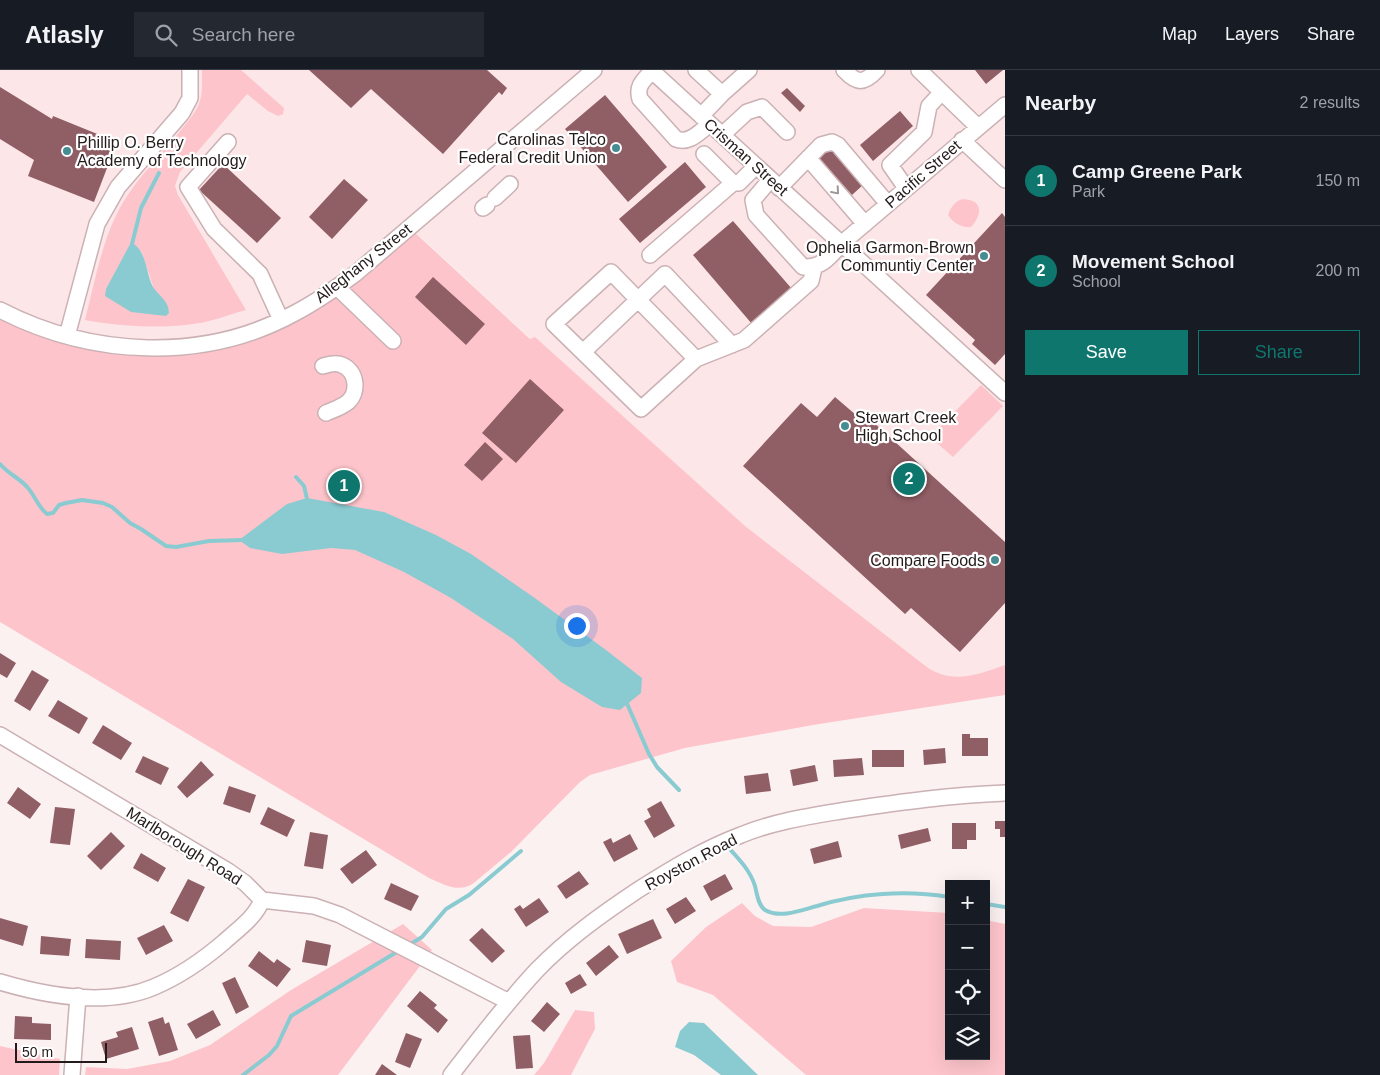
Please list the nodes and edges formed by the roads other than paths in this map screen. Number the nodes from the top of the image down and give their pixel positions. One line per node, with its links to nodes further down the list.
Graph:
1 (190, 70): 36 (street)
2 (594, 70): 32 (street, Alleghany Street)
3 (696, 70): 10 (street)
4 (844, 70): 5 (street)
5 (877, 70)
6 (919, 70): 9 (street)
7 (651, 71): 12 (street, Crisman Street); 12 (street)
8 (743, 72): 10 (street)
9 (942, 92): 13 (street); 25 (street)
10 (722, 94): 12 (street)
11 (1005, 105): 13 (street, Pacific Street)
12 (706, 120): 15 (street, Crisman Street)
13 (978, 127): 16 (street, Pacific Street)
14 (787, 132): 15 (street)
15 (722, 135): 20 (street, Crisman Street)
16 (962, 140): 21 (street); 25 (street, Pacific Street)
17 (228, 142): 35 (street)
18 (704, 154): 22 (street)
19 (808, 158): 24 (street); 27 (street); 28 (street, one-way to 28)
20 (756, 166): 22 (street); 24 (street, Crisman Street)
21 (1005, 180)
22 (733, 183): 30 (street)
23 (510, 184): 26 (street)
24 (775, 184): 29 (street, Crisman Street); 31 (street)
25 (906, 188): 27 (street, Pacific Street)
26 (488, 204)
27 (888, 204): 28 (street, Pacific Street)
28 (865, 224): 29 (street, Pacific Street)
29 (841, 244): 31 (street, Pacific Street); 42 (street, Crisman Street)
30 (650, 254)
31 (814, 268): 38 (street)
32 (337, 287): 35 (street, Alleghany Street); 37 (street)
33 (638, 300): 38 (street); 39 (street); 39 (street); 40 (street)
34 (0, 310): 36 (street, Alleghany Street)
35 (281, 320): 36 (street, Alleghany Street)
36 (67, 336)
37 (393, 341)
38 (732, 345): 40 (street)
39 (583, 352): 40 (street)
40 (696, 359)
41 (322, 366): 43 (street)
42 (1005, 394)
43 (326, 413)
44 (0, 735): 46 (street, Marlborough Road)
45 (1005, 793): 49 (street, Royston Road)
46 (262, 900): 48 (street); 49 (street)
47 (0, 982): 48 (street)
48 (78, 996): 50 (street)
49 (509, 1002): 51 (street, Royston Road)
50 (72, 1075)
51 (451, 1075)

